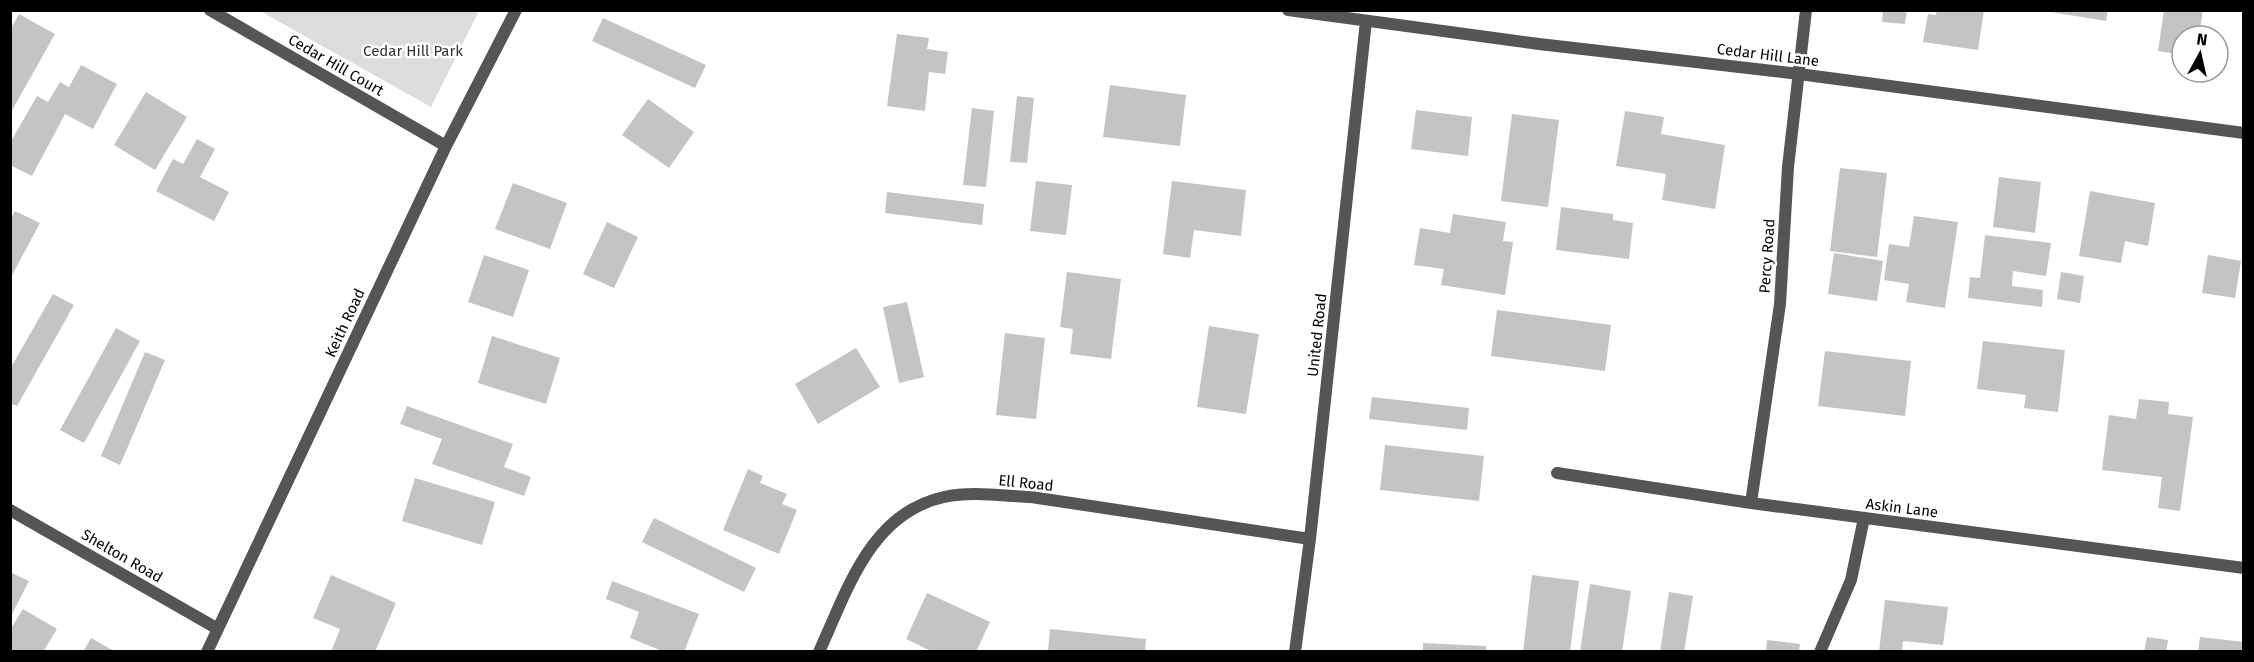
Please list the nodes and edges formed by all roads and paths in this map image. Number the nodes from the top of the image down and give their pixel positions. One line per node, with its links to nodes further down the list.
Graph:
1 (210, 10): 8 (street, Cedar Hill Court)
2 (516, 10): 8 (street, Keith Road)
3 (1288, 10): 5 (street, Cedar Hill Lane)
4 (1806, 10): 6 (street, Percy Road)
5 (1366, 21): 6 (street, Cedar Hill Lane); 13 (street, United Road)
6 (1799, 74): 7 (street, Cedar Hill Lane); 10 (street, Percy Road)
7 (2244, 133)
8 (446, 146): 15 (street, Keith Road)
9 (1557, 474): 10 (street, Askin Lane)
10 (1751, 503): 12 (street, Askin Lane)
11 (10, 510): 15 (street, Shelton Road)
12 (1864, 518): 14 (street, Askin Lane); 19 (street)
13 (1310, 539): 17 (street, Ell Road); 18 (street, United Road)
14 (2244, 568)
15 (218, 629): 16 (street, Keith Road)
16 (207, 651)
17 (819, 651)
18 (1295, 651)
19 (1820, 651)

